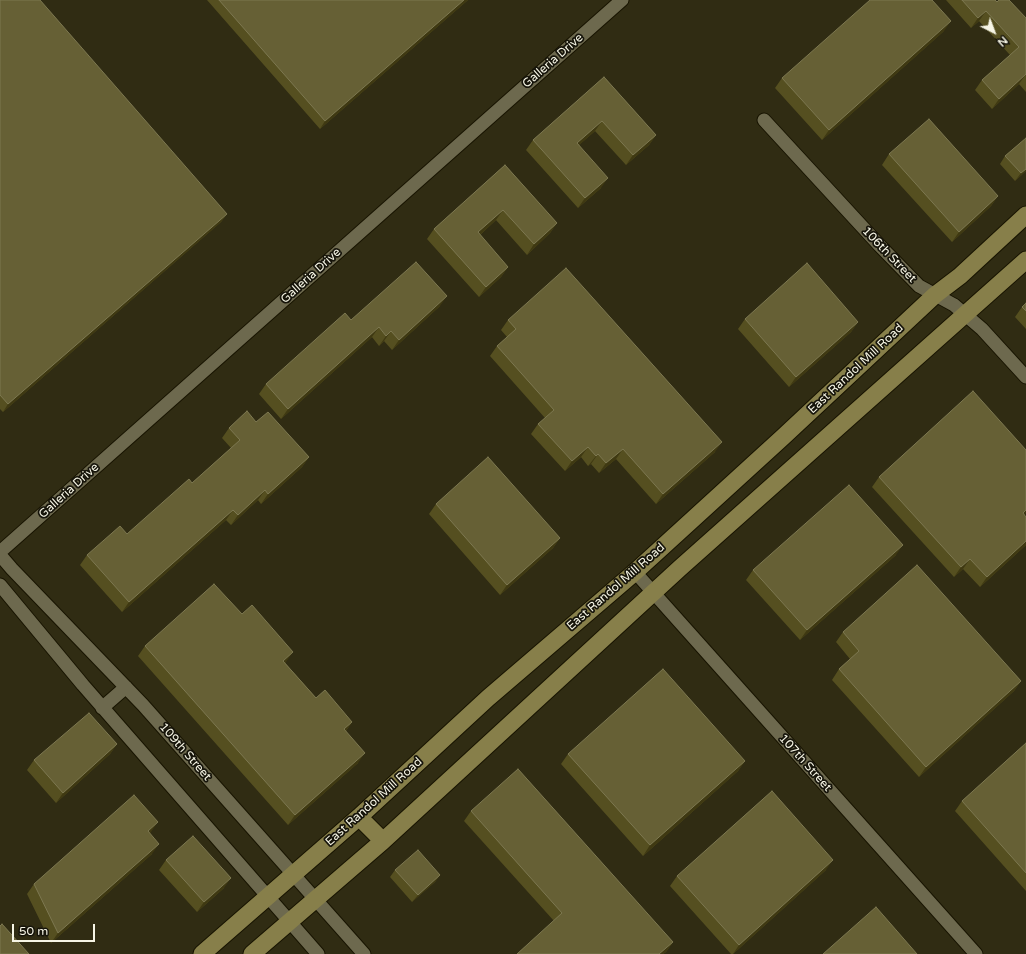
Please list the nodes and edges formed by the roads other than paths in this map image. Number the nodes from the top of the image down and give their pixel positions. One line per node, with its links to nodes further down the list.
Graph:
1 (622, 0): 8 (street, Galleria Drive)
2 (764, 120): 5 (street, 106th Street)
3 (1026, 215): 5 (main road, East Randol Mill Road)
4 (1026, 260): 6 (main road)
5 (935, 295): 6 (street, 106th Street); 10 (main road, East Randol Mill Road)
6 (965, 315): 7 (street, 106th Street); 12 (main road)
7 (1026, 377)
8 (0, 552)
9 (0, 555): 13 (street, 109th Street)
10 (635, 572): 12 (street, 107th Street); 15 (main road, East Randol Mill Road)
11 (0, 585): 14 (street)
12 (653, 593): 16 (main road); 25 (street, 107th Street)
13 (126, 687): 14 (street); 17 (street, 109th Street)
14 (102, 708): 18 (street)
15 (359, 817): 16 (main road); 17 (main road, East Randol Mill Road)
16 (383, 841): 19 (main road)
17 (293, 875): 18 (main road, East Randol Mill Road); 19 (street, 109th Street)
18 (268, 896): 20 (street); 21 (main road, East Randol Mill Road)
19 (315, 899): 20 (main road); 24 (street, 109th Street)
20 (289, 921): 22 (main road); 23 (street)
21 (202, 954)
22 (252, 954)
23 (318, 954)
24 (364, 954)
25 (976, 954)

